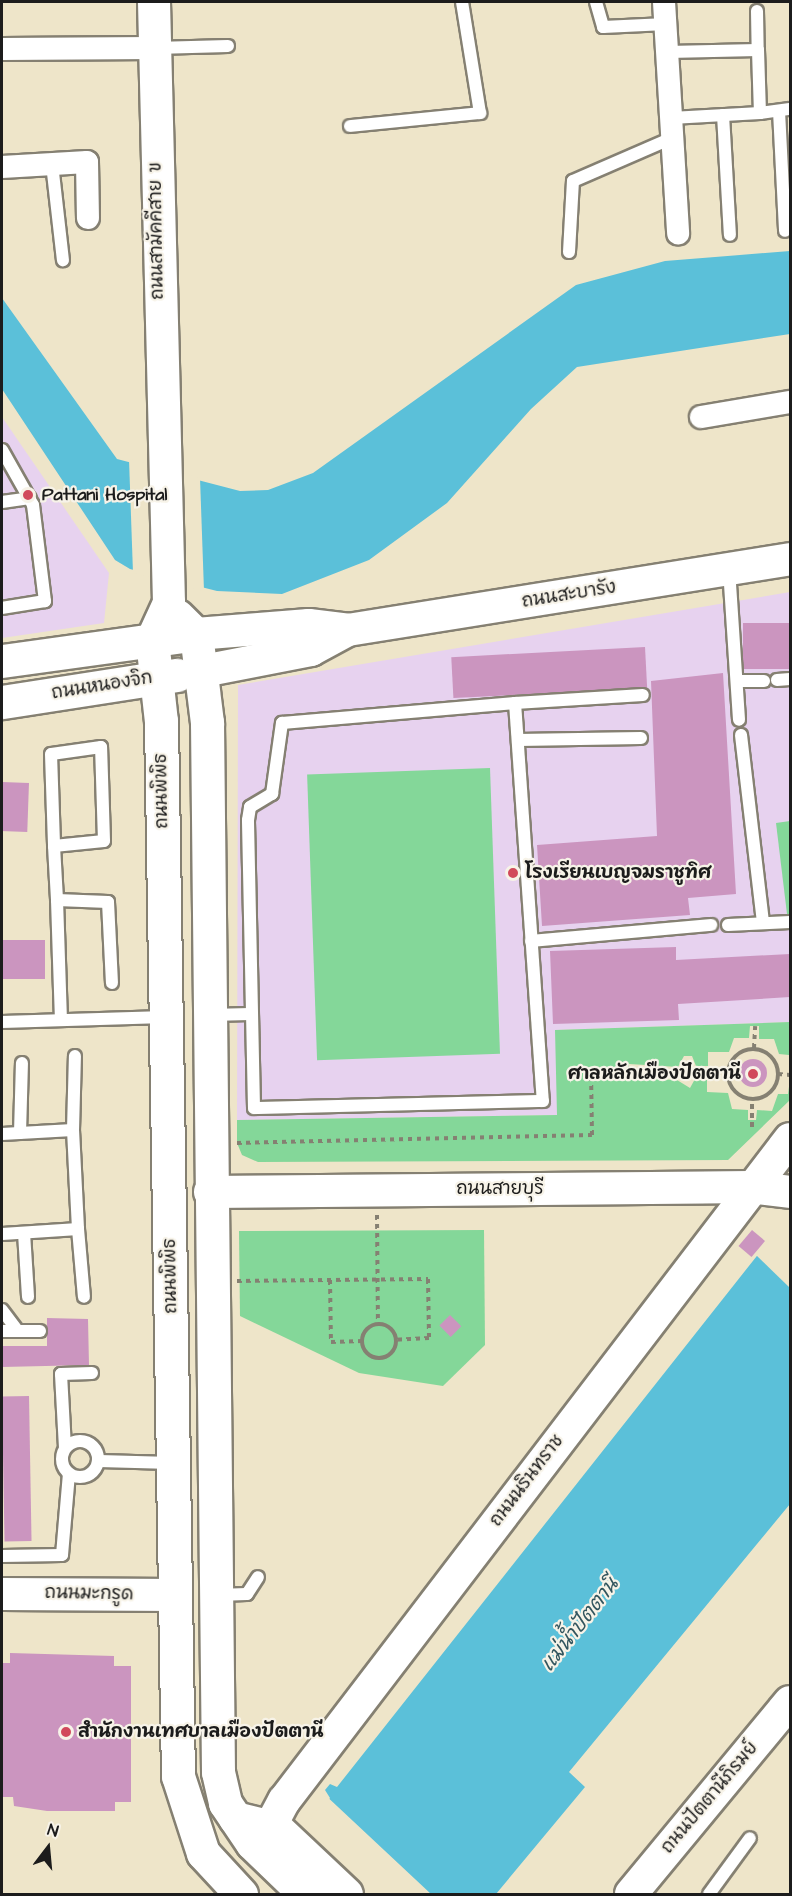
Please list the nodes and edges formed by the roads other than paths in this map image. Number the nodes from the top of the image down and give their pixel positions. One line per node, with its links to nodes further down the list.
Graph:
1 (154, 2): 8 (street, ถนนสามัคคีสาย ข)
2 (462, 2): 15 (lane)
3 (596, 2): 6 (lane)
4 (664, 2): 6 (street)
5 (757, 11): 10 (lane)
6 (666, 24): 11 (street)
7 (228, 46): 8 (lane)
8 (154, 48): 9 (street); 32 (street, ถนนสามัคคีสาย ข)
9 (2, 49)
10 (758, 50): 11 (lane); 13 (lane)
11 (668, 52): 16 (street)
12 (785, 110): 13 (lane); 20 (lane)
13 (759, 113): 14 (lane)
14 (723, 115): 16 (lane); 22 (lane)
15 (350, 126)
16 (672, 128): 21 (street); 23 (lane)
17 (52, 164): 18 (street); 19 (street); 24 (lane)
18 (2, 167)
19 (88, 218)
20 (785, 231)
21 (678, 234)
22 (730, 235)
23 (569, 252)
24 (63, 260)
25 (790, 402): 26 (street)
26 (700, 417)
27 (2, 450): 28 (lane)
28 (30, 498): 29 (lane); 33 (lane)
29 (2, 502)
30 (790, 559): 31 (street, ถนนสะบารัง)
31 (729, 569): 34 (street, ถนนสะบารัง); 42 (lane)
32 (169, 599): 35 (street); 36 (street)
33 (2, 608)
34 (348, 630): 35 (street); 38 (street)
35 (196, 634): 36 (main road); 38 (main road)
36 (152, 640): 37 (main road); 39 (main road, ถนนพิพิธ)
37 (2, 661)
38 (202, 671): 39 (main road, ถนนหนองจิก); 60 (main road)
39 (157, 678): 45 (main road, ถนนหนองจิก); 61 (main road, ถนนพิพิธ)
40 (790, 679): 41 (lane)
41 (777, 680)
42 (737, 681): 43 (lane); 47 (lane)
43 (764, 681)
44 (643, 695): 46 (lane)
45 (2, 702)
46 (515, 703): 50 (lane); 59 (lane)
47 (740, 720)
48 (741, 735): 54 (lane)
49 (641, 738): 50 (lane)
50 (518, 740): 57 (lane)
51 (54, 846): 51 (lane); 52 (lane)
52 (57, 900): 58 (lane); 62 (lane)
53 (790, 922): 54 (lane)
54 (763, 923): 56 (lane)
55 (711, 925): 57 (lane)
56 (728, 925)
57 (531, 941): 59 (lane)
58 (112, 983)
59 (250, 1014): 60 (lane)
60 (209, 1015): 61 (main road); 70 (main road)
61 (168, 1017): 62 (lane); 71 (main road, ถนนพิพิธ)
62 (61, 1020): 63 (lane)
63 (2, 1024)
64 (75, 1056): 66 (lane)
65 (22, 1063): 67 (lane)
66 (73, 1130): 67 (lane); 74 (lane)
67 (20, 1133): 68 (lane)
68 (2, 1134)
69 (790, 1139): 72 (street, ถนนนรินทราช)
70 (209, 1168): 71 (main road); 72 (street, ถนนสายบุรี); 80 (main road)
71 (169, 1170): 81 (main road, ถนนพิพิธ)
72 (750, 1187): 73 (street, ถนนสายบุรี); 97 (street, ถนนนรินทราช)
73 (790, 1192)
74 (78, 1230): 75 (lane); 78 (lane)
75 (24, 1233): 76 (lane); 77 (lane)
76 (2, 1234)
77 (27, 1297)
78 (84, 1297)
79 (2, 1310): 83 (lane)
80 (213, 1326): 81 (main road); 88 (main road)
81 (172, 1327): 89 (main road, ถนนพิพิธ)
82 (2, 1331): 83 (lane)
83 (18, 1331): 84 (lane)
84 (40, 1331)
85 (92, 1373): 86 (lane)
86 (65, 1448): 87 (lane); 90 (lane)
87 (99, 1461): 89 (lane); 90 (lane)
88 (215, 1462): 89 (main road); 95 (main road)
89 (175, 1463): 94 (main road, ถนนพิพิธ)
90 (69, 1474): 91 (lane)
91 (2, 1556)
92 (258, 1577): 95 (lane)
93 (2, 1593): 94 (street, ถนนมะกรูด)
94 (176, 1595): 95 (main road); 99 (main road, ถนนพิพิธ)
95 (217, 1595): 97 (main road)
96 (790, 1702): 102 (street, ถนนปัตตานีภิรมย์)
97 (270, 1836): 100 (main road); 101 (main road)
98 (750, 1838): 103 (lane)
99 (230, 1890)
100 (306, 1894)
101 (346, 1894)
102 (631, 1894)
103 (709, 1894)

